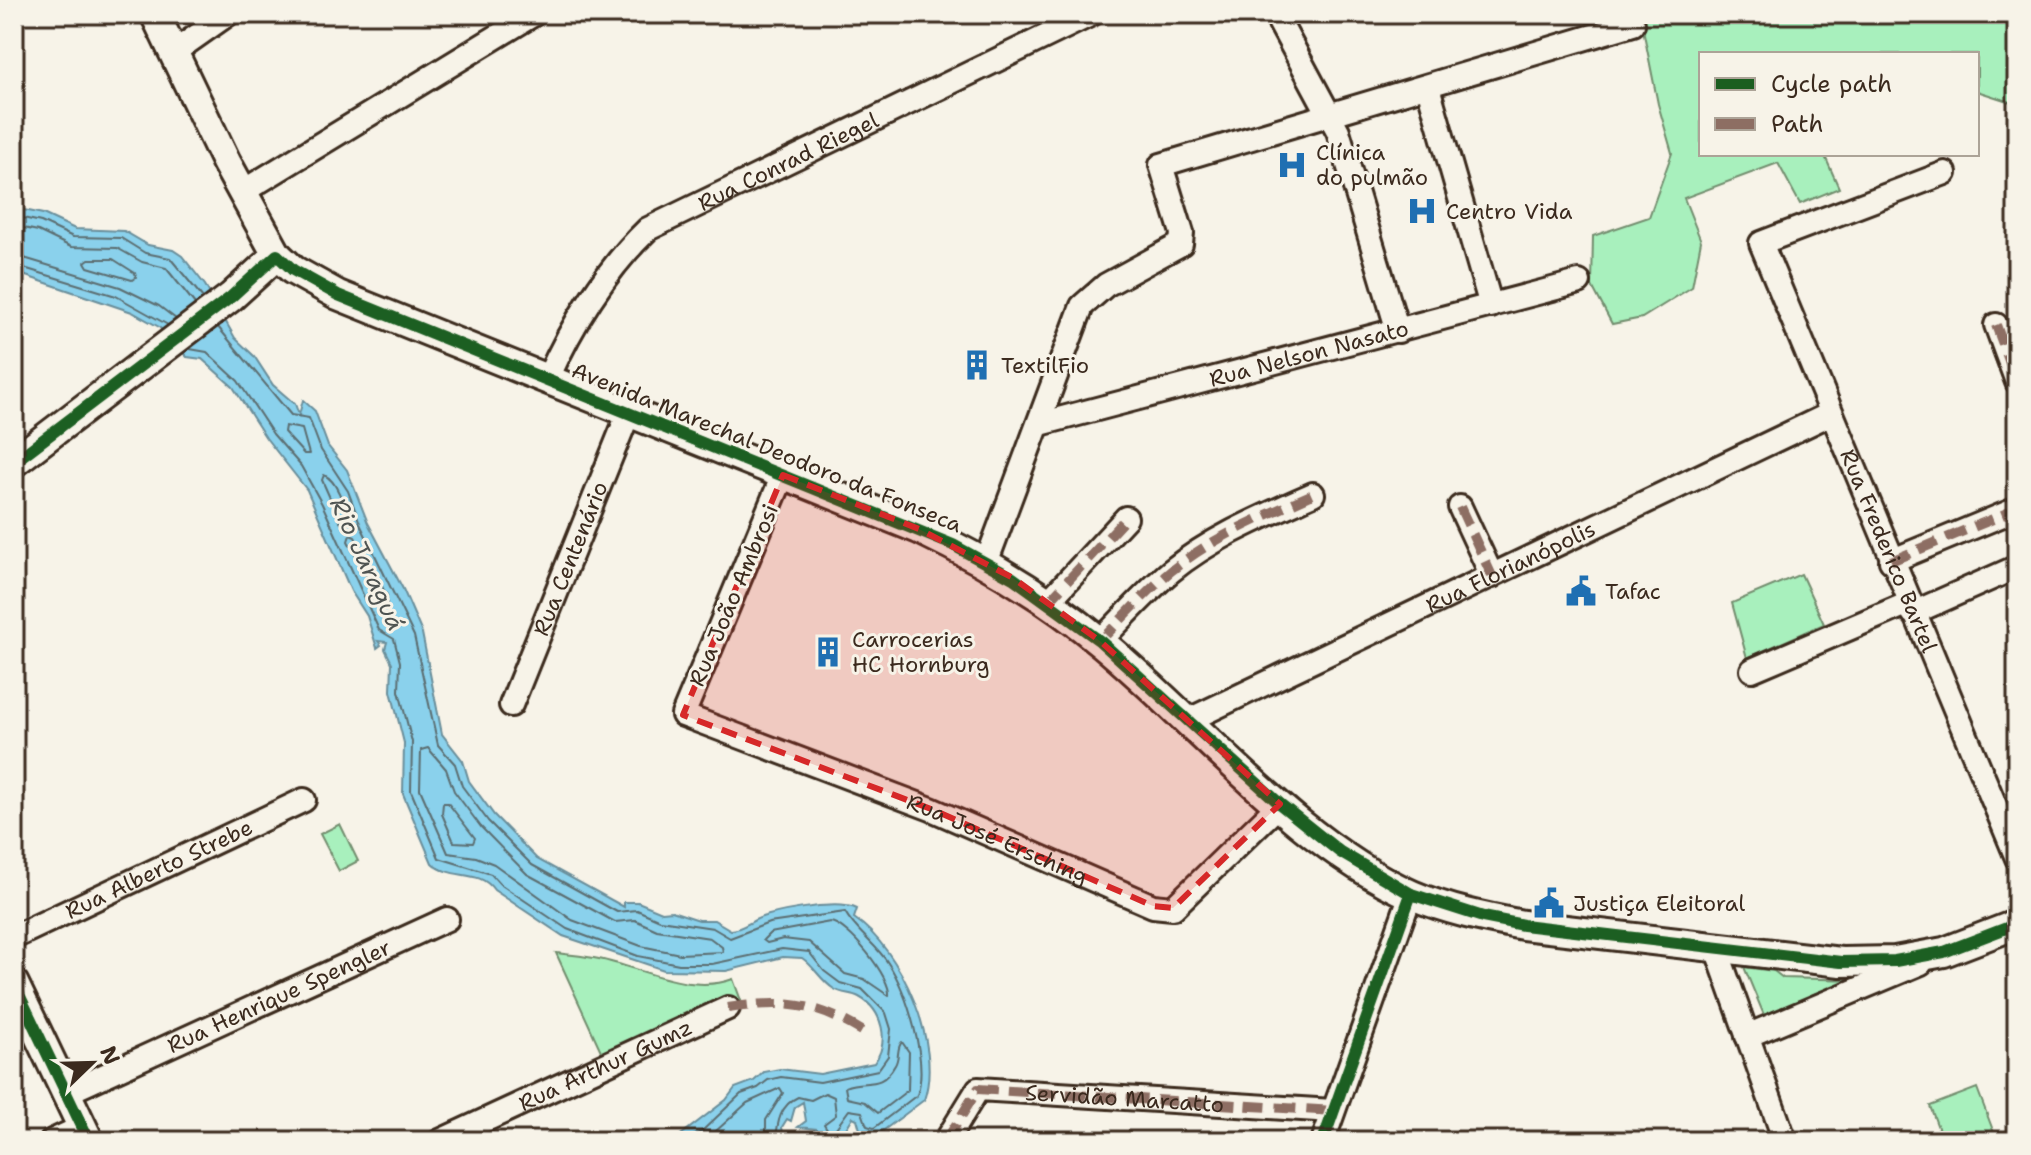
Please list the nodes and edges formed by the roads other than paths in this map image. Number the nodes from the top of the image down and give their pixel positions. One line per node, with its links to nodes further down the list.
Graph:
1 (155, 14): 7 (main road)
2 (228, 14): 7 (street)
3 (534, 14): 11 (street)
4 (1092, 14): 17 (street, Rua Conrad Riegel)
5 (1275, 14): 9 (street)
6 (1633, 24): 8 (street)
7 (174, 52): 11 (main road)
8 (1428, 87): 9 (street); 14 (street)
9 (1332, 116): 16 (street); 21 (street)
10 (1945, 173): 20 (street, Rua Frederico Bartel)
11 (242, 192): 12 (main road)
12 (277, 255): 17 (main road, Avenida Marechal Deodoro da Fonseca); 22 (main road)
13 (1579, 282): 14 (street, Rua Nelson Nasato)
14 (1491, 306): 16 (street, Rua Nelson Nasato)
15 (1996, 325): 18 (street)
16 (1398, 331): 21 (street, Rua Nelson Nasato)
17 (548, 378): 19 (main road, Avenida Marechal Deodoro da Fonseca)
18 (2017, 382)
19 (629, 412): 23 (main road, Avenida Marechal Deodoro da Fonseca); 36 (street, Rua Centenário)
20 (1830, 414): 28 (street, Rua Frederico Bartel); 31 (street, Rua Florianópolis)
21 (1040, 424): 29 (street)
22 (14, 462)
23 (783, 475): 29 (main road, Avenida Marechal Deodoro da Fonseca); 37 (street, Rua João Ambrosi)
24 (1313, 494): 34 (street)
25 (1460, 507): 31 (street)
26 (2017, 509): 28 (street)
27 (1126, 518): 32 (street)
28 (1891, 561): 33 (street, Rua Frederico Bartel)
29 (986, 563): 32 (main road, Avenida Marechal Deodoro da Fonseca)
30 (2017, 567): 33 (street)
31 (1492, 576): 38 (street, Rua Florianópolis)
32 (1047, 603): 34 (main road, Avenida Marechal Deodoro da Fonseca)
33 (1911, 608): 35 (street); 41 (street, Rua Frederico Bartel)
34 (1100, 641): 38 (main road, Avenida Marechal Deodoro da Fonseca)
35 (1752, 670)
36 (511, 705)
37 (683, 715): 40 (street, Rua José Ersching)
38 (1189, 720): 40 (main road, Avenida Marechal Deodoro da Fonseca)
39 (304, 800): 45 (street, Rua Alberto Strebe)
40 (1280, 804): 42 (main road, Avenida Marechal Deodoro da Fonseca)
41 (2017, 858)
42 (1411, 894): 46 (main road, Avenida Marechal Deodoro da Fonseca); 52 (street)
43 (447, 919): 51 (street, Rua Henrique Spengler)
44 (2017, 924): 47 (main road, Avenida Marechal Deodoro da Fonseca)
45 (14, 937)
46 (1716, 948): 47 (main road, Avenida Marechal Deodoro da Fonseca); 50 (street)
47 (1944, 952): 50 (street)
48 (14, 984): 51 (main road)
49 (728, 1008): 56 (street, Rua Arthur Gumz)
50 (1747, 1036): 54 (street)
51 (66, 1093): 53 (main road)
52 (1333, 1111): 57 (street, Servidão Marcatto); 58 (street)
53 (85, 1134): 55 (street)
54 (1778, 1139)
55 (52, 1141)
56 (440, 1141)
57 (946, 1141)
58 (1323, 1141)

